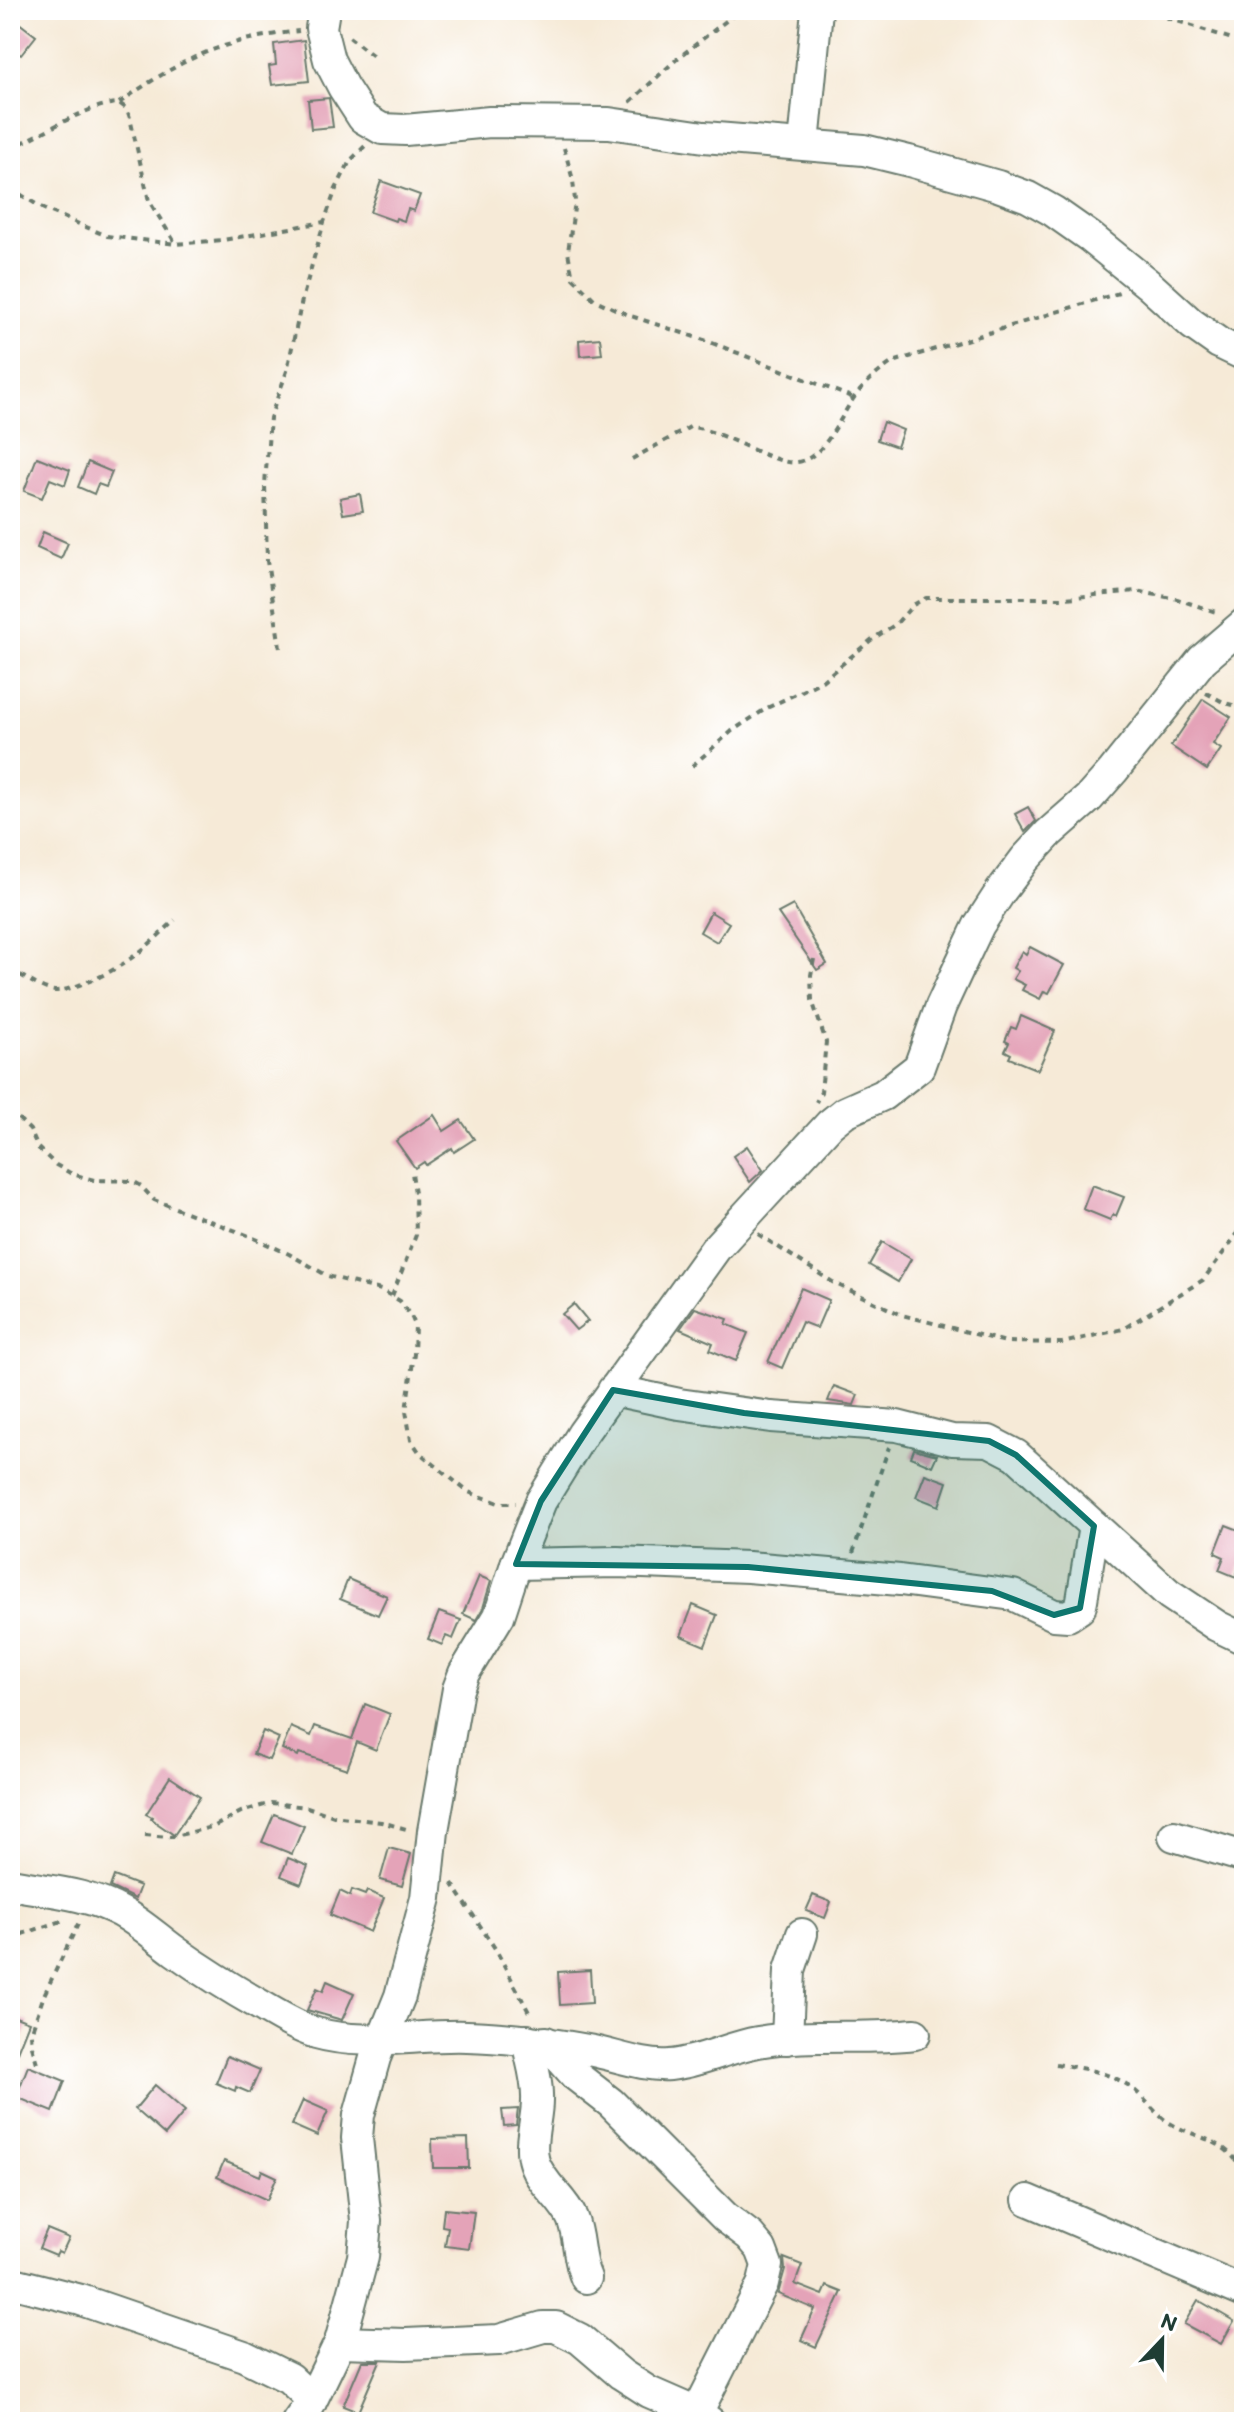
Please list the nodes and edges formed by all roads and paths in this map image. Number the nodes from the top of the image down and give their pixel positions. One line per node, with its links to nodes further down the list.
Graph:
1 (817, 10): 10 (street)
2 (1144, 10): 5 (path)
3 (739, 11): 8 (path)
4 (322, 19): 6 (path); 9 (street)
5 (1244, 43)
6 (119, 103): 11 (path); 14 (path)
7 (561, 122): 8 (street); 9 (street); 17 (path)
8 (609, 123): 10 (street)
9 (382, 129): 13 (path)
10 (804, 144): 15 (street)
11 (10, 148)
12 (10, 188): 14 (path)
13 (324, 222): 14 (path); 21 (path)
14 (176, 244)
15 (1148, 284): 16 (street); 17 (path)
16 (1244, 355)
17 (854, 398): 18 (path)
18 (632, 459)
19 (1232, 619): 23 (street); 25 (path)
20 (10, 647): 22 (path)
21 (280, 648)
22 (10, 666)
23 (1184, 681): 24 (path); 32 (street)
24 (1244, 708)
25 (692, 766)
26 (175, 920): 28 (path)
27 (814, 959): 29 (path)
28 (10, 969)
29 (815, 1103)
30 (10, 1110): 34 (path)
31 (412, 1173): 34 (path)
32 (739, 1222): 33 (path); 35 (street)
33 (1244, 1225)
34 (392, 1296): 37 (path)
35 (613, 1390): 36 (street); 37 (street)
36 (897, 1426): 38 (street); 40 (path)
37 (541, 1501): 39 (street)
38 (1094, 1526): 40 (street); 41 (street)
39 (516, 1564): 40 (street); 42 (street)
40 (846, 1576)
41 (1244, 1639)
42 (433, 1831): 43 (path); 46 (street)
43 (145, 1835)
44 (1174, 1836): 45 (street)
45 (1244, 1857)
46 (431, 1862): 52 (street); 53 (path)
47 (10, 1884): 52 (street)
48 (802, 1934): 51 (street)
49 (10, 1938): 54 (path)
50 (915, 2034): 51 (street)
51 (787, 2039): 53 (street)
52 (382, 2040): 53 (street); 61 (street)
53 (536, 2041): 58 (street); 63 (street)
54 (37, 2063)
55 (1056, 2064): 56 (path)
56 (1244, 2172)
57 (1028, 2200): 60 (street)
58 (586, 2278)
59 (10, 2282): 62 (street)
60 (1244, 2292)
61 (340, 2342): 62 (street); 63 (street)
62 (304, 2413)
63 (695, 2417)

